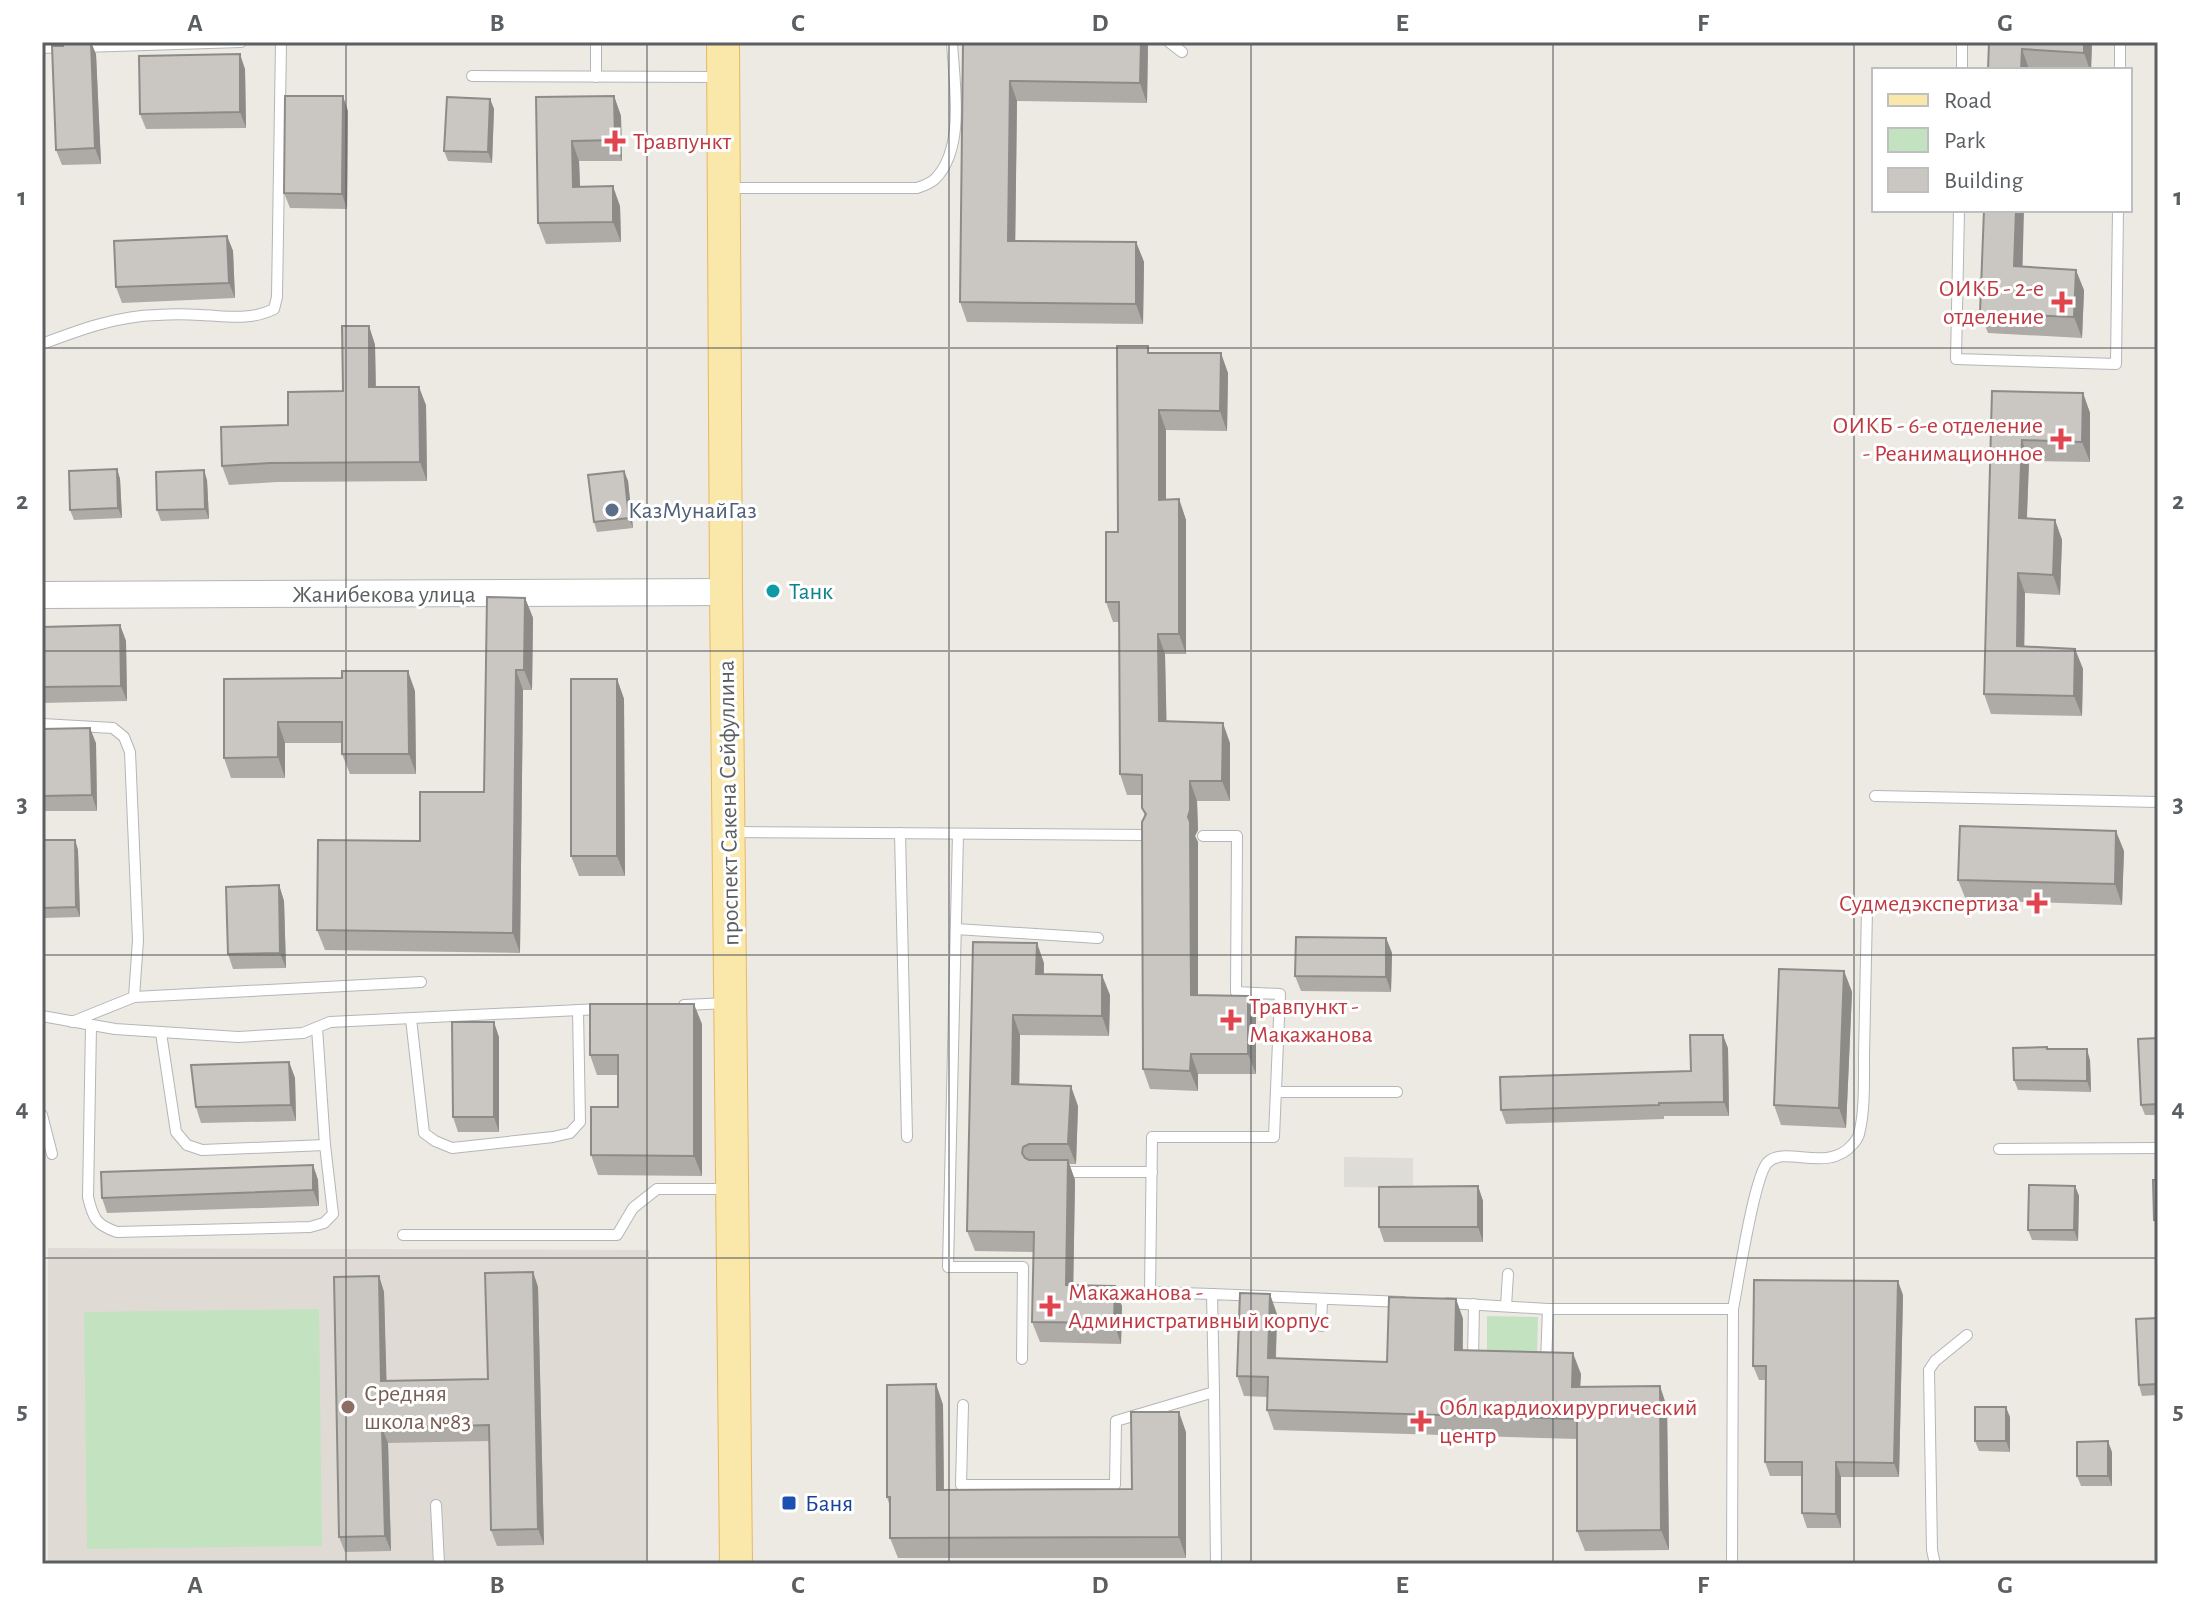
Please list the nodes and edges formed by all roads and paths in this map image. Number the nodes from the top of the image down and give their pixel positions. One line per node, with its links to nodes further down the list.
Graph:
1 (241, 42): 9 (lane)
2 (281, 42): 19 (lane)
3 (596, 42): 14 (lane)
4 (723, 42): 15 (main road, проспект Сакена Сейфуллина)
5 (952, 42): 16 (lane)
6 (1169, 42): 10 (lane)
7 (1962, 42): 11 (lane)
8 (2120, 42): 12 (lane)
9 (42, 48)
10 (1182, 52)
11 (1962, 68)
12 (2120, 68)
13 (472, 76): 14 (lane)
14 (596, 77): 15 (lane)
15 (724, 78): 16 (main road, проспект Сакена Сейфуллина)
16 (724, 188): 20 (main road, проспект Сакена Сейфуллина)
17 (1959, 212): 18 (lane)
18 (2118, 212)
19 (42, 344)
20 (726, 592): 21 (street, Жанибекова улица); 25 (main road, проспект Сакена Сейфуллина)
21 (42, 595)
22 (42, 724): 34 (lane)
23 (1875, 796): 24 (lane)
24 (2158, 802)
25 (728, 832): 26 (lane); 35 (main road, проспект Сакена Сейфуллина)
26 (900, 833): 27 (lane); 48 (lane)
27 (958, 834): 28 (lane); 31 (lane)
28 (1145, 835)
29 (1203, 836): 45 (lane)
30 (1867, 909): 65 (lane)
31 (956, 929): 32 (lane); 68 (lane)
32 (1098, 938)
33 (421, 982): 34 (lane)
34 (134, 997): 41 (lane)
35 (730, 1003): 36 (lane); 55 (main road, проспект Сакена Сейфуллина)
36 (669, 1006)
37 (608, 1009): 38 (lane)
38 (578, 1010): 40 (lane); 40 (lane)
39 (42, 1016): 41 (lane)
40 (411, 1019): 43 (lane)
41 (70, 1022): 42 (lane)
42 (91, 1026): 44 (lane); 49 (lane)
43 (317, 1028): 44 (lane); 49 (lane)
44 (161, 1033): 49 (lane)
45 (1276, 1092): 46 (lane); 54 (lane)
46 (1397, 1092)
47 (42, 1115): 52 (lane)
48 (907, 1137)
49 (325, 1145)
50 (2158, 1148): 51 (lane)
51 (1999, 1149)
52 (52, 1154)
53 (1052, 1172): 54 (lane)
54 (1152, 1172): 58 (lane)
55 (732, 1189): 56 (lane); 75 (main road, проспект Сакена Сейфуллина)
56 (403, 1235)
57 (1508, 1274): 63 (lane)
58 (1212, 1294): 59 (lane); 71 (lane)
59 (1322, 1299): 60 (lane); 66 (lane)
60 (1414, 1302)
61 (1429, 1302): 62 (lane)
62 (1474, 1304): 63 (lane); 69 (lane)
63 (1506, 1306): 64 (lane)
64 (1548, 1309): 65 (lane); 70 (lane)
65 (1733, 1309): 77 (lane)
66 (1321, 1326)
67 (1967, 1335): 78 (lane)
68 (1022, 1359)
69 (1488, 1361)
70 (1531, 1362)
71 (1214, 1392): 72 (lane); 76 (lane)
72 (963, 1405)
73 (436, 1505): 74 (lane)
74 (439, 1564)
75 (736, 1564)
76 (1216, 1564)
77 (1732, 1564)
78 (1935, 1564)

